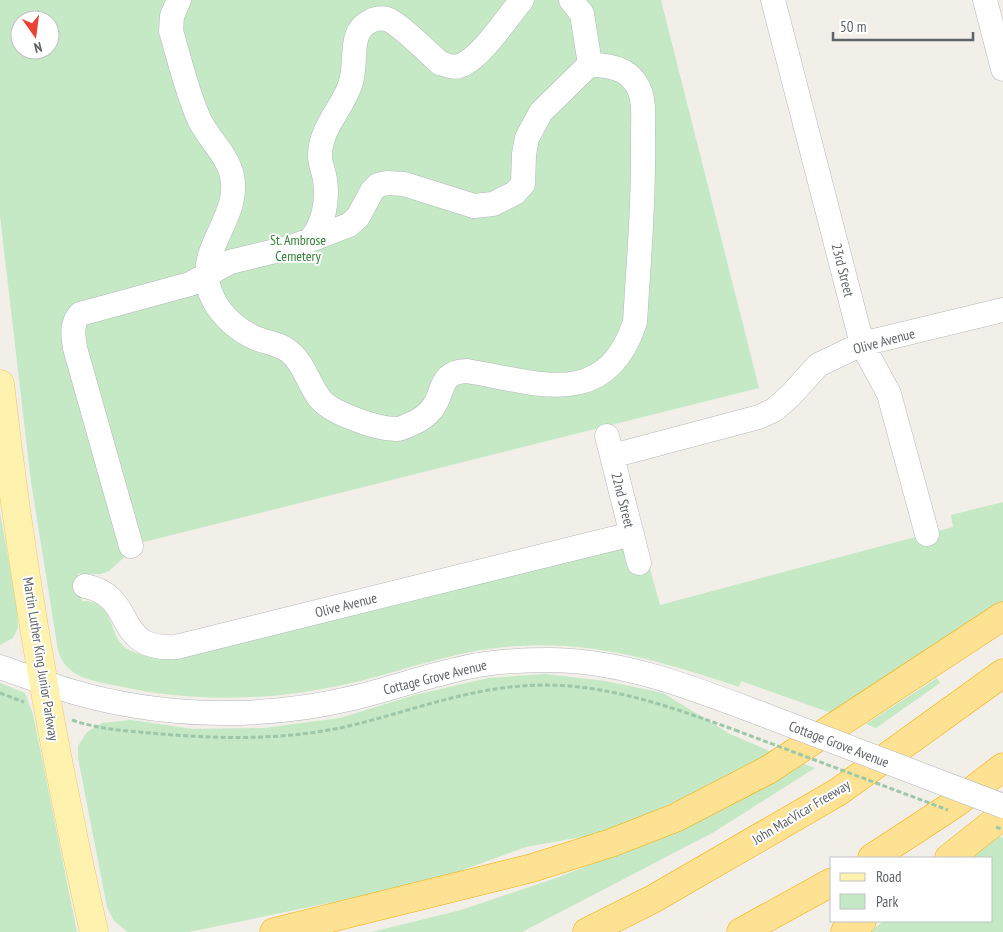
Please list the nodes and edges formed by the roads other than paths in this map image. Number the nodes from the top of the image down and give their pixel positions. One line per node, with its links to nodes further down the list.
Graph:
1 (179, 0): 9 (street)
2 (522, 0): 8 (street)
3 (571, 0): 6 (street)
4 (774, 0): 11 (street, 23rd Street)
5 (985, 0): 7 (street)
6 (590, 64): 8 (street); 9 (street)
7 (1003, 69)
8 (310, 240): 9 (street)
9 (207, 274): 16 (street)
10 (1003, 310): 11 (street, Olive Avenue)
11 (862, 344): 13 (street, Olive Avenue); 15 (street, 23rd Street)
12 (0, 384): 22 (main road, Martin Luther King Junior Parkway)
13 (610, 446): 14 (street, 22nd Street)
14 (632, 534): 17 (street, 22nd Street); 18 (street, Olive Avenue)
15 (927, 534)
16 (130, 546)
17 (639, 563)
18 (85, 586)
19 (1003, 616): 31 (highway)
20 (0, 667): 22 (street, Cottage Grove Avenue)
21 (1003, 673): 32 (highway, John MacVicar Freeway)
22 (37, 694): 24 (street, Cottage Grove Avenue, bridge); 30 (main road, Martin Luther King Junior Parkway)
23 (1003, 767): 25 (highway)
24 (1000, 816): 26 (highway)
25 (874, 857)
26 (950, 857)
27 (830, 883): 29 (highway)
28 (860, 922): 33 (highway)
29 (750, 929)
30 (94, 932)
31 (274, 932)
32 (587, 932)
33 (845, 932)

